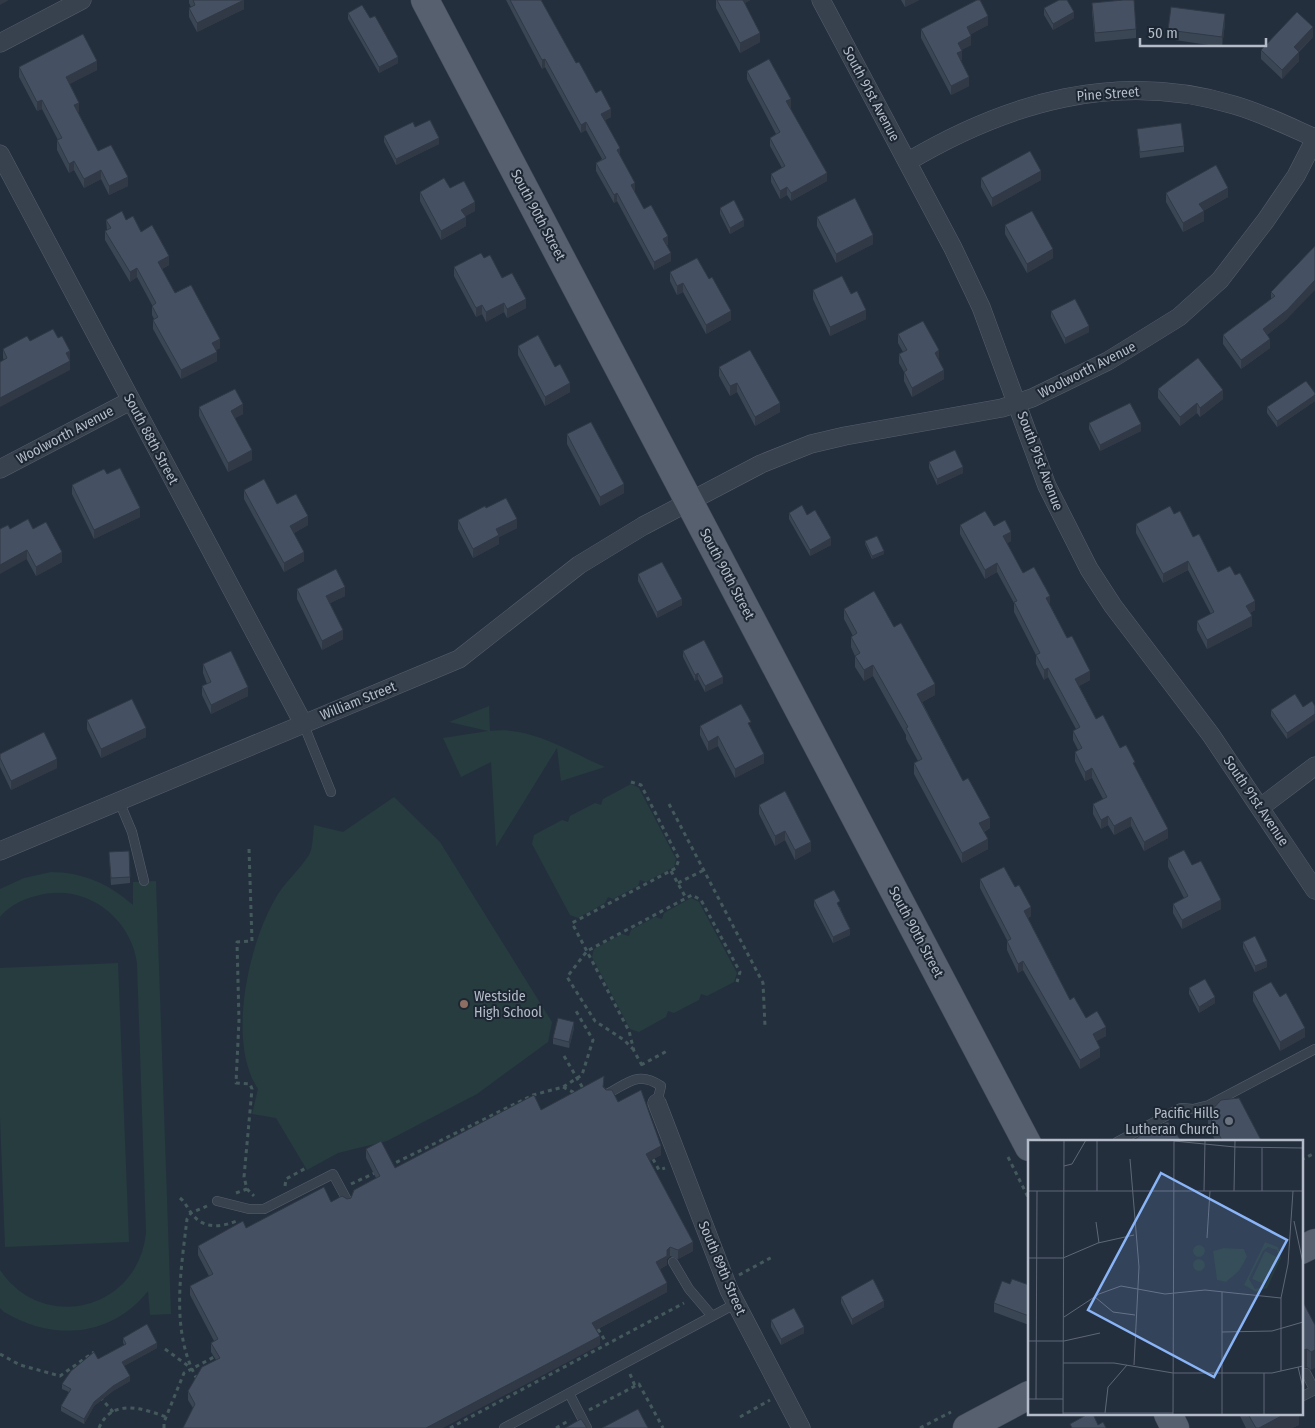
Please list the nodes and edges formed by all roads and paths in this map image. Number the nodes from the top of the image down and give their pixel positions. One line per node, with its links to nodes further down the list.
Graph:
1 (82, 0): 4 (street)
2 (425, 0): 11 (main road, South 90th Street)
3 (821, 0): 7 (street, South 91st Avenue)
4 (0, 43)
5 (1315, 139): 7 (street, Pine Street); 9 (street, Woolworth Avenue)
6 (0, 154): 8 (street, South 88th Street)
7 (907, 162): 9 (street, South 91st Avenue)
8 (130, 401): 10 (street, Woolworth Avenue); 12 (street, South 88th Street)
9 (1017, 403): 11 (street, Woolworth Avenue); 18 (street, South 91st Avenue)
10 (0, 469)
11 (689, 502): 12 (street, William Street); 44 (main road, South 90th Street)
12 (303, 723): 15 (lane); 16 (street, William Street)
13 (1315, 766): 18 (street)
14 (632, 782): 22 (path)
15 (331, 792)
16 (119, 801): 20 (street, William Street); 23 (lane)
17 (669, 804): 21 (path)
18 (1261, 807): 25 (street, South 91st Avenue)
19 (249, 849): 52 (path)
20 (0, 851)
21 (704, 870): 24 (path); 30 (path)
22 (671, 871): 24 (path); 27 (path)
23 (144, 881)
24 (678, 884): 26 (path)
25 (1315, 890)
26 (686, 898): 27 (path); 28 (path)
27 (586, 951): 33 (path); 33 (path)
28 (737, 982)
29 (576, 1011): 35 (path)
30 (765, 1026)
31 (1315, 1049): 43 (lane)
32 (669, 1050): 33 (path)
33 (634, 1051)
34 (564, 1056): 35 (path)
35 (577, 1078): 36 (path); 38 (path)
36 (563, 1087): 38 (path); 39 (path)
37 (608, 1093): 42 (lane)
38 (578, 1094): 40 (path)
39 (533, 1096): 41 (path); 50 (path)
40 (569, 1099)
41 (536, 1102)
42 (657, 1102): 60 (street, South 89th Street)
43 (1121, 1140)
44 (1028, 1146)
45 (1315, 1153): 47 (path)
46 (653, 1159): 48 (path)
47 (1302, 1160)
48 (668, 1167)
49 (306, 1168): 51 (path)
50 (341, 1189): 54 (lane); 55 (lane)
51 (278, 1190)
52 (260, 1197)
53 (180, 1198): 71 (path)
54 (217, 1201)
55 (348, 1202)
56 (1315, 1243): 57 (main road)
57 (1302, 1250)
58 (774, 1256): 60 (path)
59 (673, 1262): 62 (lane)
60 (726, 1282): 61 (street, South 89th Street)
61 (736, 1304): 63 (lane); 93 (street, South 89th Street)
62 (704, 1307): 63 (lane); 65 (path)
63 (712, 1316): 77 (lane)
64 (598, 1329): 65 (path)
65 (607, 1344): 88 (path)
66 (166, 1349): 71 (path)
67 (94, 1352): 70 (path)
68 (0, 1354): 70 (path)
69 (214, 1357): 71 (path)
70 (74, 1366): 73 (path)
71 (191, 1368): 74 (path); 83 (path)
72 (1306, 1373): 76 (lane)
73 (81, 1374)
74 (199, 1382)
75 (94, 1389): 81 (path)
76 (1315, 1390): 78 (lane)
77 (569, 1393): 82 (lane); 89 (lane)
78 (1302, 1396)
79 (1028, 1397): 94 (main road)
80 (763, 1404): 85 (path)
81 (112, 1412): 83 (path); 86 (path)
82 (580, 1415): 90 (path); 91 (lane); 92 (path)
83 (166, 1416): 87 (path)
84 (1169, 1416): 95 (main road)
85 (740, 1417)
86 (99, 1428)
87 (164, 1428)
88 (450, 1428)
89 (504, 1428)
90 (556, 1428)
91 (588, 1428)
92 (663, 1428)
93 (801, 1428)
94 (967, 1428)
95 (1175, 1428)

